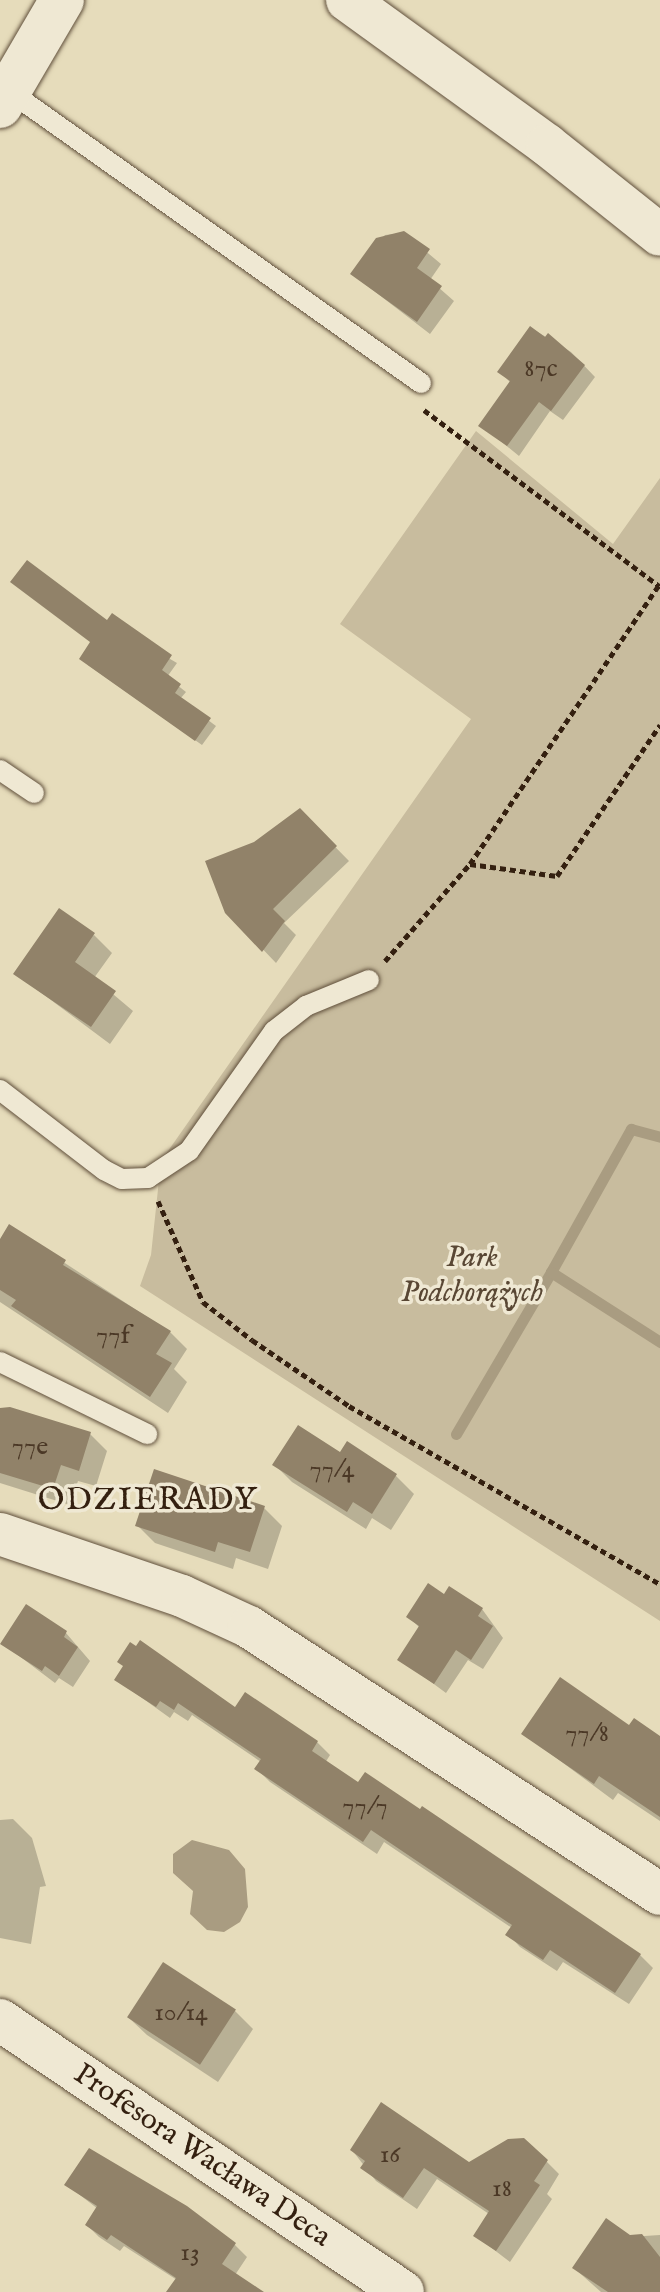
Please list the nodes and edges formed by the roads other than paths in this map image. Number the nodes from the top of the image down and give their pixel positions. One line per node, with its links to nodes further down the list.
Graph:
1 (62, 0): 3 (street)
2 (347, 0): 4 (street)
3 (5, 99): 5 (lane)
4 (660, 235)
5 (418, 381)
6 (0, 770): 7 (lane)
7 (34, 793)
8 (369, 980): 9 (lane)
9 (0, 1090)
10 (0, 1362): 11 (lane)
11 (147, 1434)
12 (0, 1534): 13 (street)
13 (660, 1894)
14 (0, 2020): 15 (street, Profesora Wacława Deca)
15 (403, 2292)

